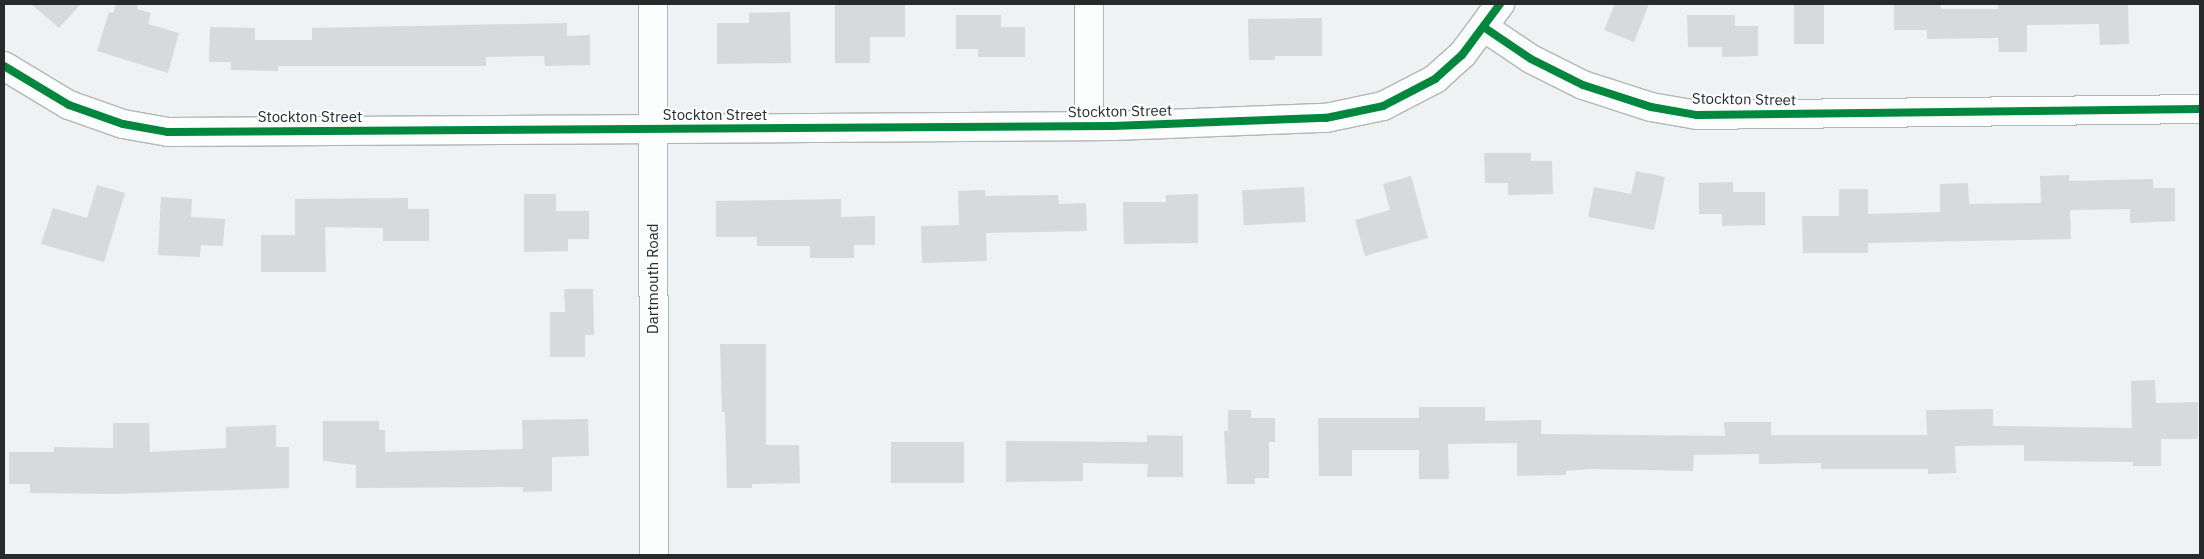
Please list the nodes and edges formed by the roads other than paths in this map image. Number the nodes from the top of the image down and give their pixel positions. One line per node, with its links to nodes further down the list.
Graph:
1 (654, 4): 8 (street, Dartmouth Road)
2 (1090, 4): 7 (street)
3 (1500, 4): 4 (street)
4 (1485, 28): 6 (street, Stockton Street); 7 (street, Stockton Street)
5 (4, 66): 8 (street, Stockton Street)
6 (2200, 109)
7 (1090, 125): 8 (street, Stockton Street)
8 (653, 129): 9 (street, Dartmouth Road)
9 (654, 555)

